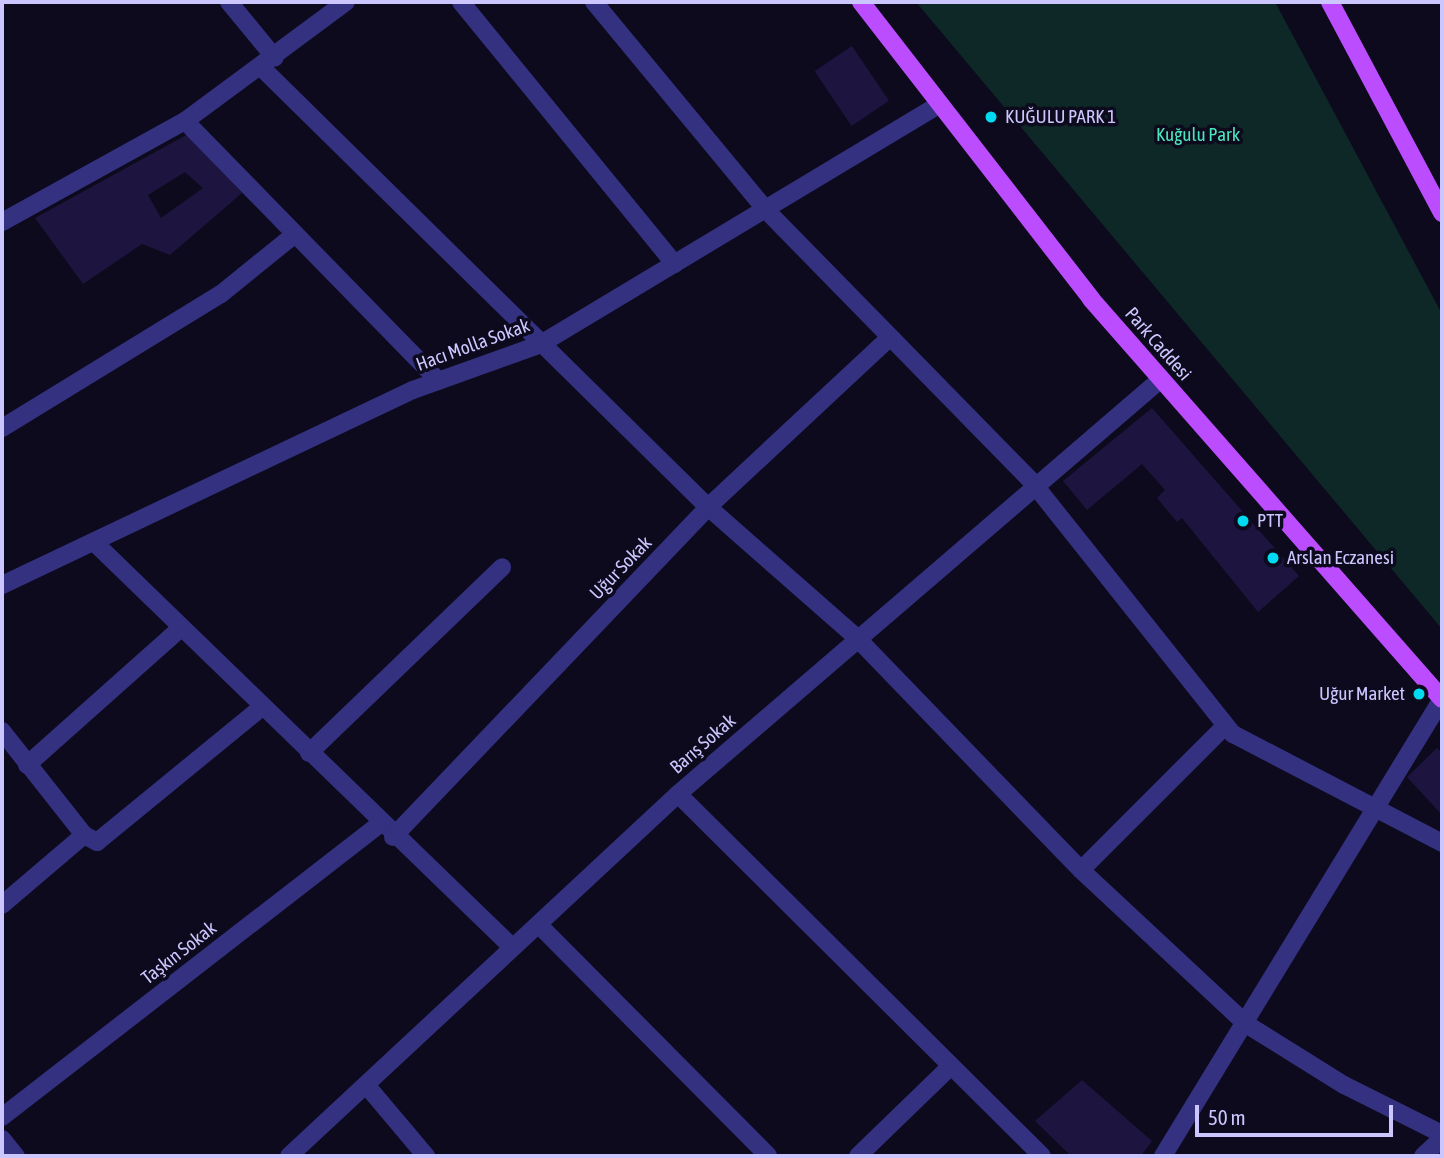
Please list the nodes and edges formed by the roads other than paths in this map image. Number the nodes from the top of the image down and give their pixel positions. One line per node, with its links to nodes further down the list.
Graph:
1 (229, 2): 7 (street)
2 (346, 2): 7 (street)
3 (461, 2): 14 (street)
4 (594, 2): 10 (street)
5 (861, 2): 8 (main road, Park Caddesi)
6 (1330, 2): 11 (main road)
7 (268, 63): 9 (street); 16 (street)
8 (938, 105): 10 (street, Hacı Molla Sokak); 17 (main road, Park Caddesi)
9 (185, 121): 12 (street); 13 (street)
10 (765, 209): 14 (street, Hacı Molla Sokak); 15 (street)
11 (1442, 213)
12 (2, 222)
13 (295, 234): 18 (street); 19 (street)
14 (674, 264): 16 (street, Hacı Molla Sokak)
15 (888, 339): 20 (street); 21 (street, Uğur Sokak)
16 (539, 345): 18 (street, Hacı Molla Sokak); 21 (street)
17 (1161, 379): 20 (street, Barış Sokak); 27 (main road, Park Caddesi)
18 (439, 381): 22 (street, Hacı Molla Sokak)
19 (2, 428)
20 (1033, 483): 26 (street, Barış Sokak); 29 (street)
21 (709, 507): 26 (street); 35 (street, Uğur Sokak)
22 (97, 545): 24 (street, Hacı Molla Sokak); 25 (street)
23 (502, 567): 31 (street)
24 (2, 585)
25 (181, 628): 28 (street); 32 (street)
26 (856, 638): 33 (street, Barış Sokak); 38 (street)
27 (1442, 699): 34 (street)
28 (262, 707): 31 (street); 36 (street)
29 (1225, 726): 34 (street); 38 (street)
30 (2, 731): 32 (street)
31 (309, 753): 35 (street)
32 (27, 765): 36 (street)
33 (678, 794): 40 (street, Barış Sokak); 43 (street)
34 (1371, 810): 37 (street); 42 (street)
35 (387, 830): 41 (street); 45 (street, Taşkın Sokak)
36 (84, 835): 39 (street)
37 (1442, 843)
38 (1081, 870): 42 (street)
39 (2, 905)
40 (539, 925): 41 (street, Barış Sokak); 51 (street)
41 (512, 947): 44 (street, Barış Sokak)
42 (1246, 1024): 46 (street); 54 (street)
43 (950, 1067): 52 (street); 53 (street)
44 (367, 1086): 49 (street, Barış Sokak); 50 (street)
45 (2, 1117)
46 (1442, 1136): 55 (street)
47 (2, 1139): 48 (street)
48 (16, 1156)
49 (289, 1156)
50 (426, 1156)
51 (768, 1156)
52 (858, 1156)
53 (1042, 1156)
54 (1163, 1156)
55 (1423, 1156)

